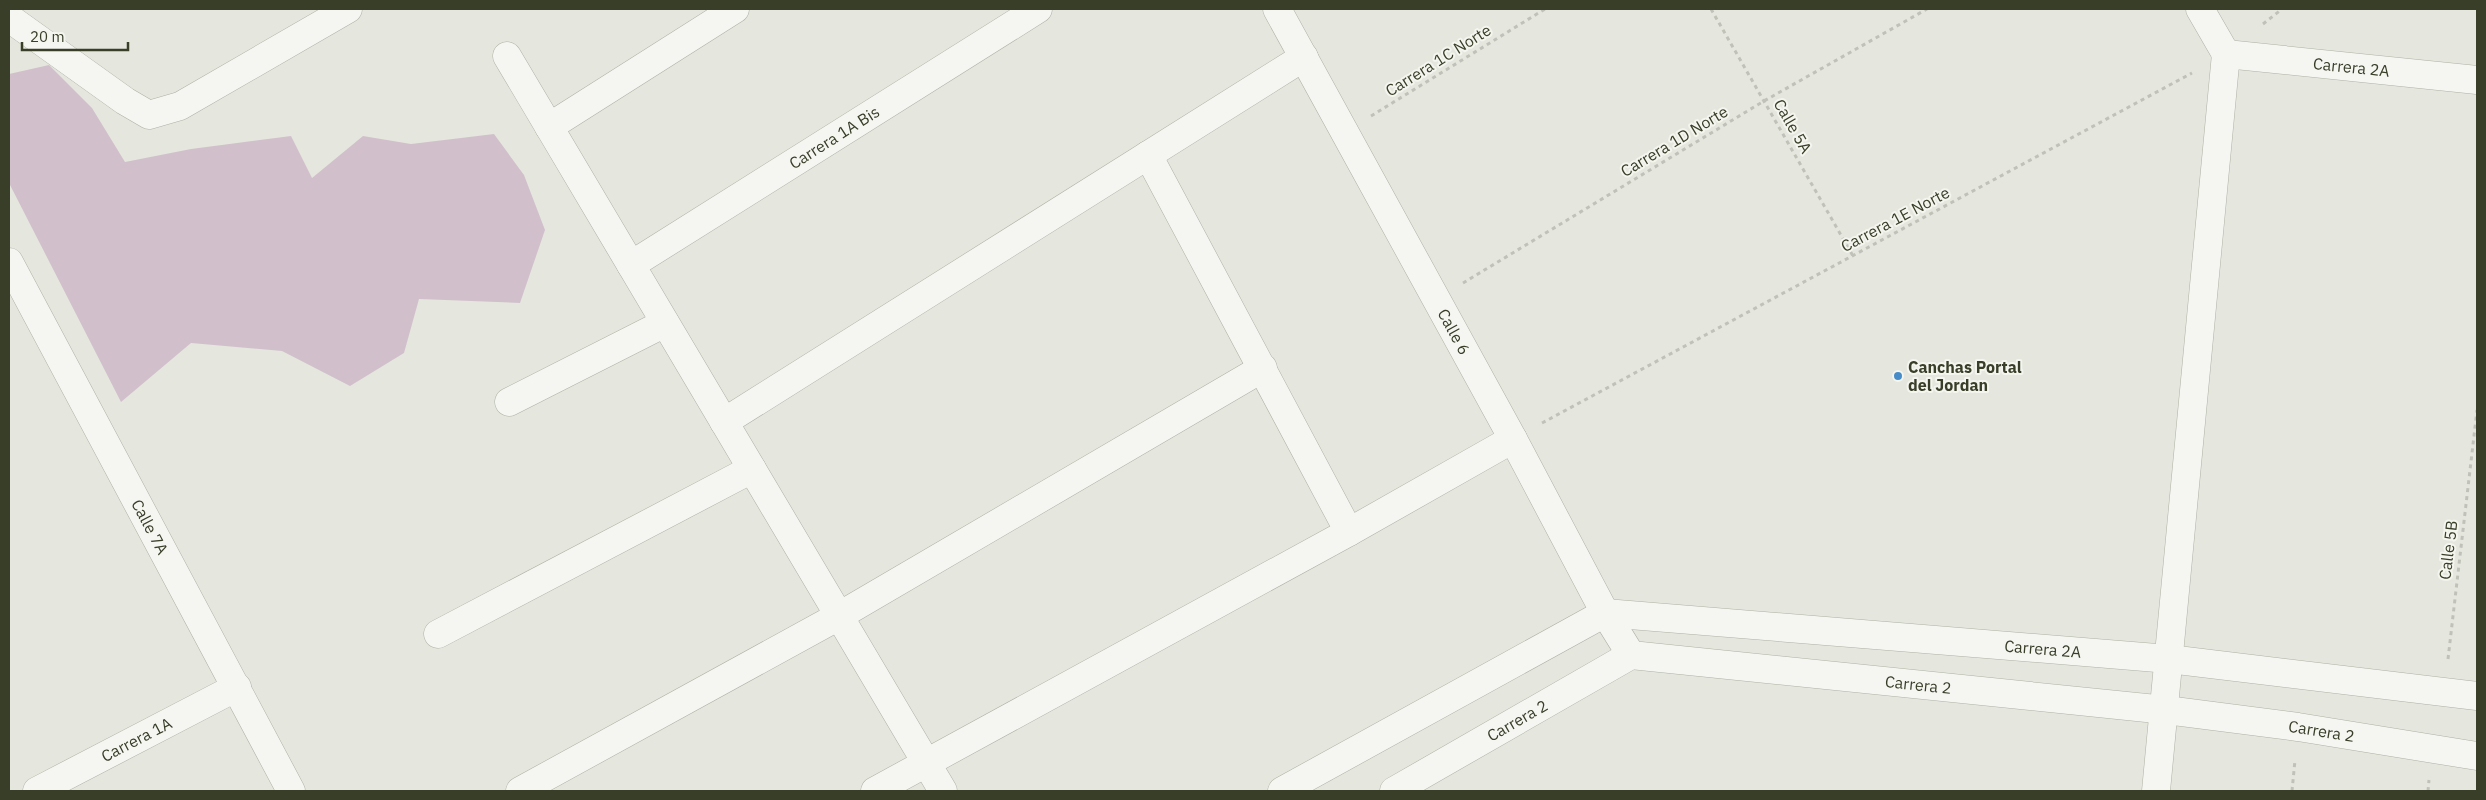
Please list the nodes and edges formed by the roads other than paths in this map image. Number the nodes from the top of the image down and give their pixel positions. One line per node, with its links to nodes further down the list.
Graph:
1 (348, 9): 6 (street)
2 (734, 9): 11 (street)
3 (1038, 9): 14 (street, Carrera 1A Bis)
4 (1277, 9): 9 (street, Calle 6)
5 (2200, 9): 7 (street)
6 (9, 18)
7 (2226, 54): 10 (street, Carrera 2A); 26 (street)
8 (507, 56): 11 (street)
9 (1304, 57): 12 (street); 19 (street, Calle 6)
10 (2477, 80)
11 (549, 127): 14 (street)
12 (1148, 155): 16 (street); 18 (street)
13 (9, 262): 27 (street, Calle 7A)
14 (631, 265): 15 (street)
15 (665, 323): 17 (street); 18 (street)
16 (1263, 368): 21 (street); 23 (street)
17 (509, 402)
18 (724, 422): 20 (street)
19 (1513, 439): 21 (street); 22 (street, Calle 6)
20 (752, 469): 23 (street); 24 (street)
21 (1349, 532): 31 (street)
22 (1606, 613): 25 (street, Calle 6); 26 (street, Carrera 2A); 37 (street)
23 (840, 616): 31 (street); 34 (street)
24 (438, 634)
25 (1631, 655): 29 (street, Carrera 2); 38 (street, Carrera 2)
26 (2169, 659): 28 (street, Carrera 2A); 29 (street)
27 (237, 687): 32 (street, Carrera 1A); 33 (street, Calle 7A)
28 (2477, 696)
29 (2166, 710): 30 (street, Carrera 2); 39 (street)
30 (2477, 756)
31 (927, 764): 35 (street); 36 (street)
32 (37, 791)
33 (291, 791)
34 (520, 791)
35 (875, 791)
36 (943, 791)
37 (1282, 791)
38 (1394, 791)
39 (2156, 791)

